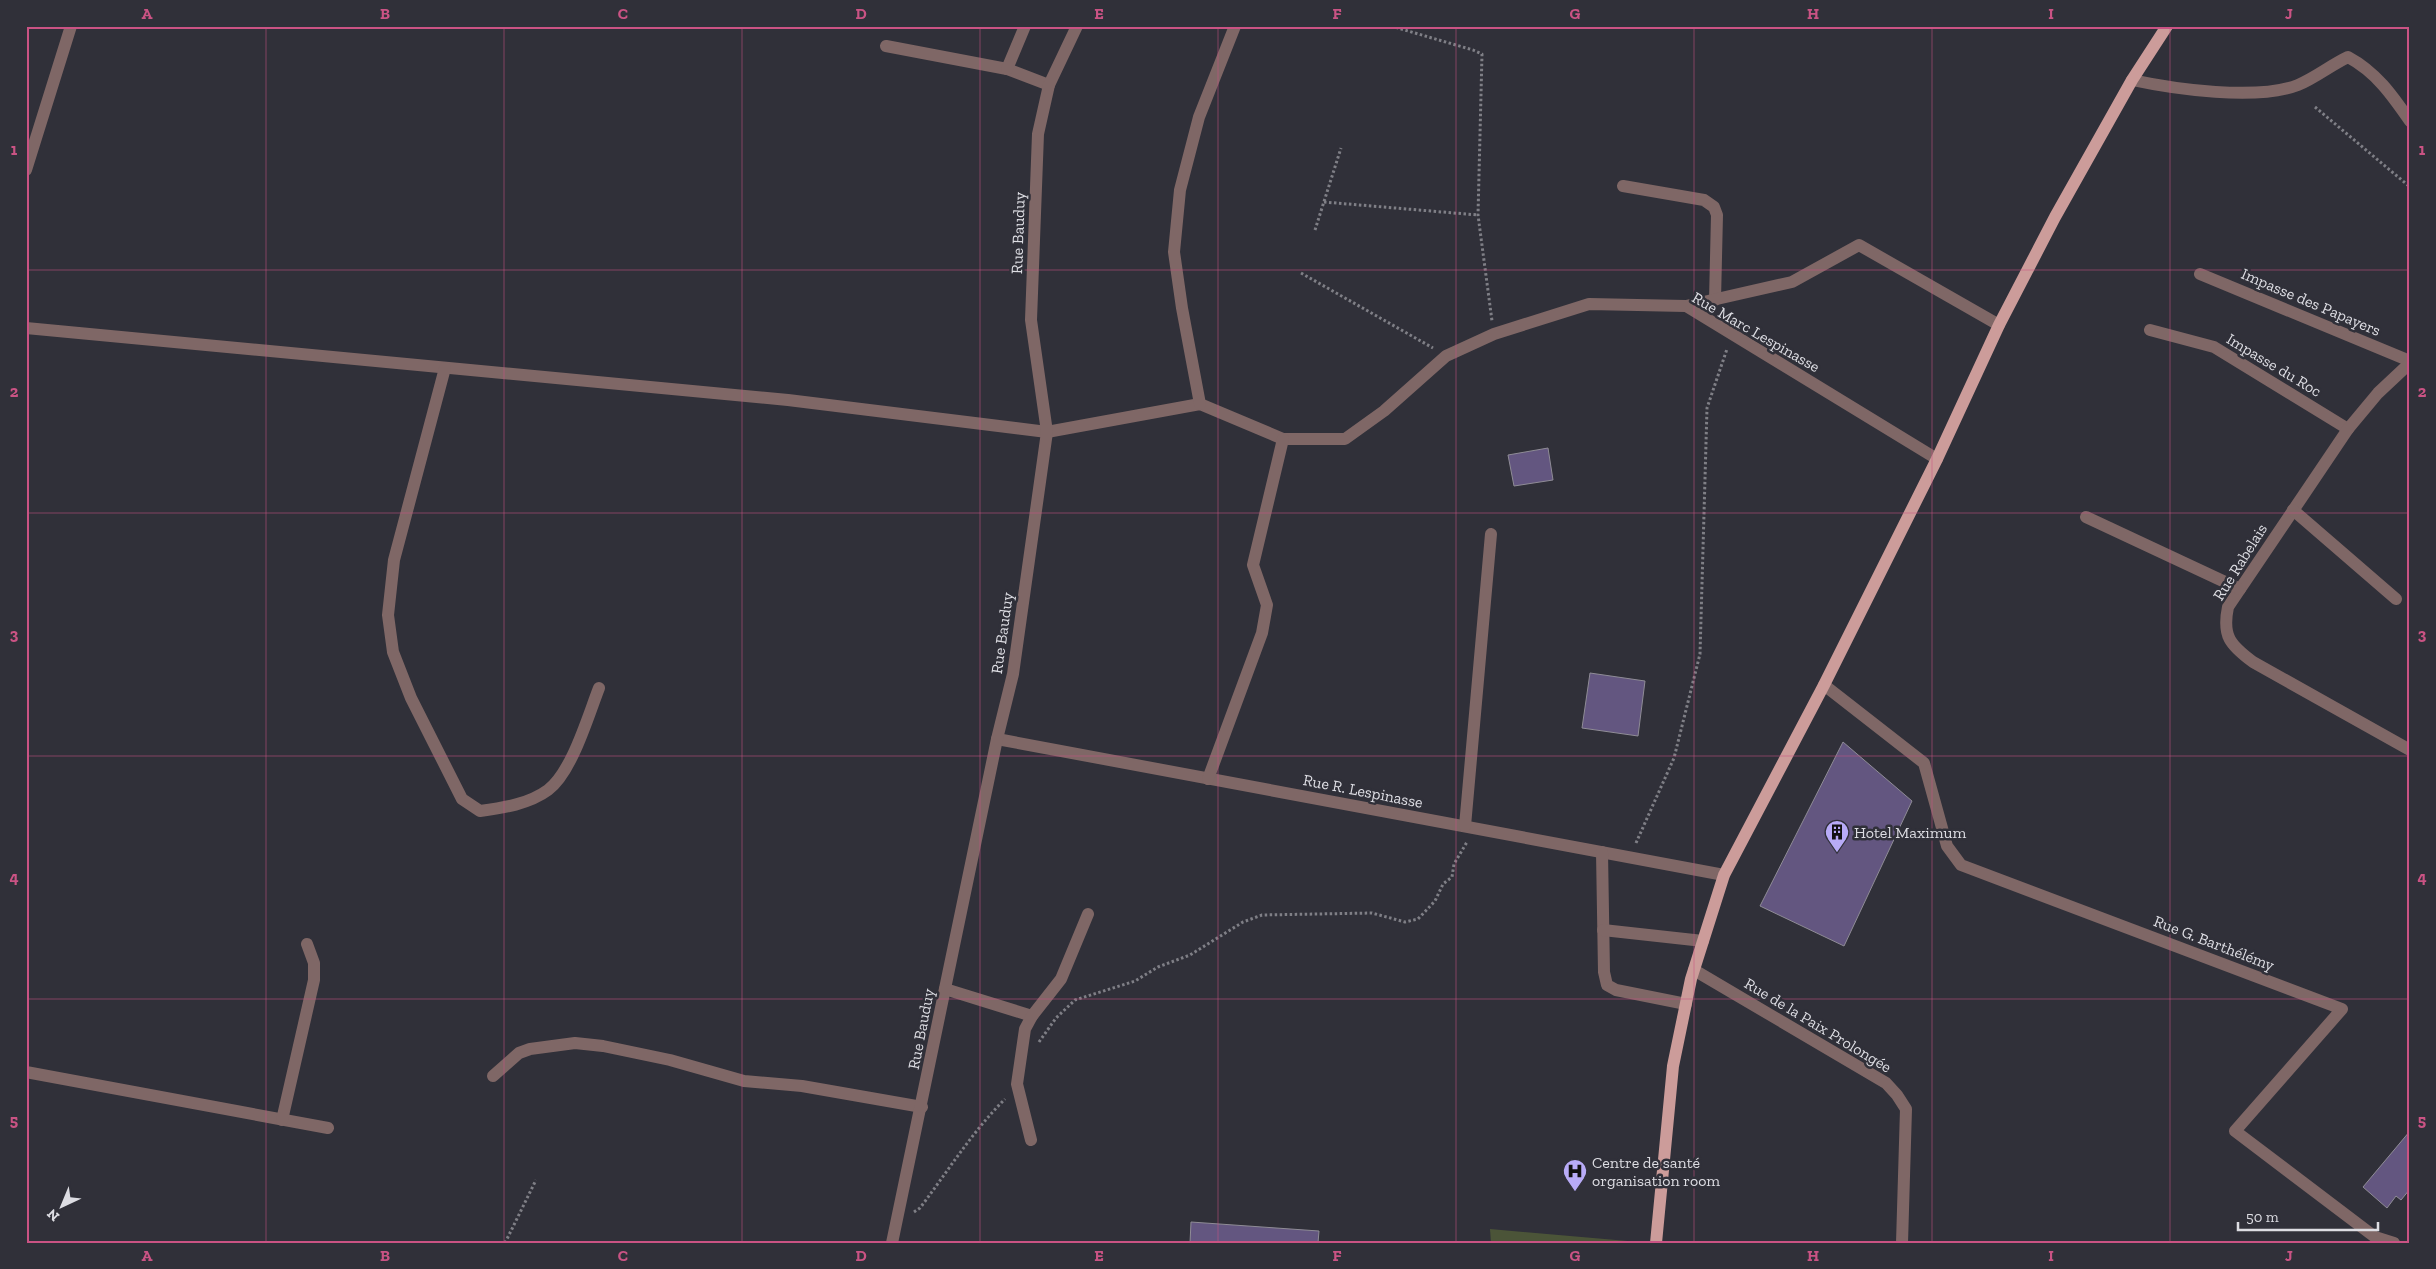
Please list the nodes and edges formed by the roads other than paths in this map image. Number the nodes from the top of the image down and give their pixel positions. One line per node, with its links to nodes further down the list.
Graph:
1 (71, 26): 11 (street)
2 (1025, 26): 7 (street)
3 (1077, 26): 9 (street, Rue Bauduy)
4 (1235, 26): 21 (street)
5 (2167, 26): 8 (main road)
6 (886, 46): 7 (street)
7 (1007, 69): 9 (street)
8 (2132, 80): 10 (street); 16 (main road)
9 (1049, 85): 23 (street, Rue Bauduy)
10 (2410, 121)
11 (26, 170)
12 (1623, 186): 14 (street)
13 (2200, 274): 19 (street, Impasse des Papayers)
14 (1715, 300): 15 (street); 16 (street)
15 (1686, 306): 24 (street, Rue Marc Lespinasse); 25 (street, Rue Marc Lespinasse)
16 (1999, 325): 25 (main road)
17 (26, 328): 20 (street)
18 (2150, 330): 22 (street, Impasse du Roc)
19 (2410, 362): 22 (street, Rue Rabelais)
20 (445, 368): 23 (street); 32 (street)
21 (1200, 404): 23 (street); 24 (street, Rue Marc Lespinasse)
22 (2348, 429): 26 (street, Rue Rabelais)
23 (1046, 432): 33 (street, Rue Bauduy)
24 (1283, 439): 35 (street)
25 (1937, 459): 31 (main road)
26 (2293, 510): 29 (street, Rue Rabelais); 30 (street)
27 (2086, 517): 29 (street)
28 (1491, 534): 36 (street)
29 (2240, 589): 34 (street, Rue Rabelais)
30 (2396, 599)
31 (1824, 685): 38 (main road); 56 (street, Rue G. Barthélémy)
32 (599, 688)
33 (997, 739): 35 (street, Rue R. Lespinasse); 44 (street, Rue Bauduy)
34 (2410, 750)
35 (1208, 779): 36 (street, Rue R. Lespinasse)
36 (1469, 827): 37 (street, Rue R. Lespinasse)
37 (1602, 852): 38 (street, Rue R. Lespinasse); 40 (street)
38 (1724, 874): 41 (main road)
39 (1088, 914): 46 (street)
40 (1603, 930): 41 (street); 45 (street)
41 (1703, 940): 43 (main road)
42 (307, 944): 50 (street)
43 (1694, 970): 45 (main road); 55 (street, Rue de la Paix Prolongée)
44 (945, 989): 46 (street); 49 (street, Rue Bauduy)
45 (1686, 1004): 54 (main road)
46 (1032, 1016): 52 (street)
47 (26, 1072): 50 (street)
48 (493, 1076): 49 (street)
49 (922, 1107): 53 (street, Rue Bauduy)
50 (282, 1120): 51 (street)
51 (328, 1128)
52 (1031, 1140)
53 (892, 1243)
54 (1656, 1243)
55 (1902, 1243)
56 (2394, 1243)

